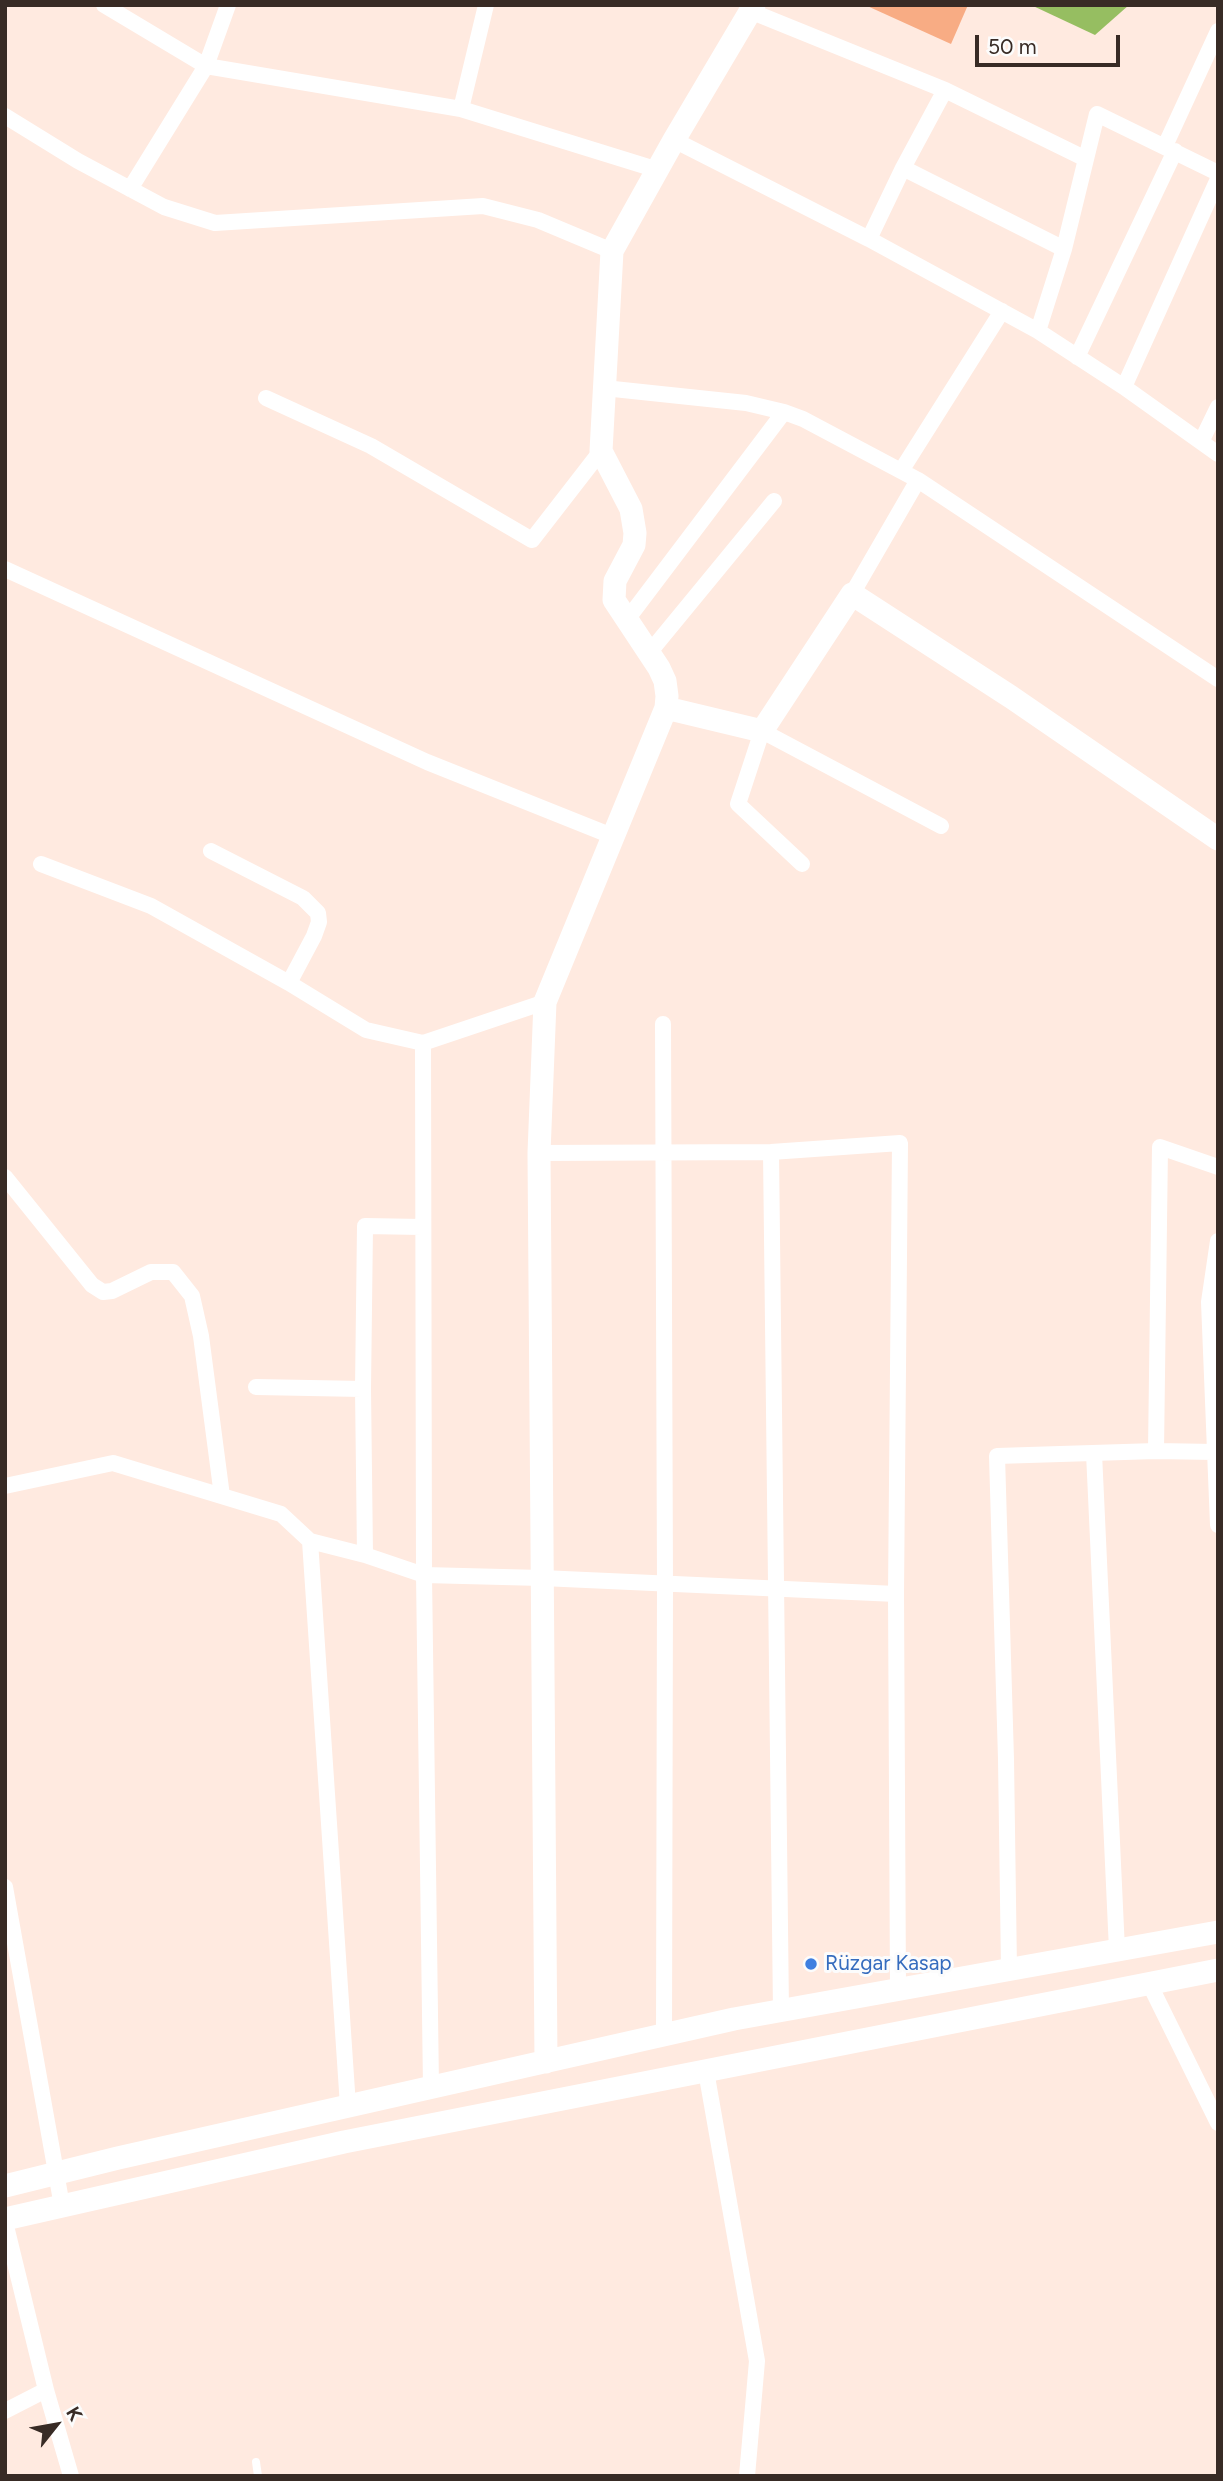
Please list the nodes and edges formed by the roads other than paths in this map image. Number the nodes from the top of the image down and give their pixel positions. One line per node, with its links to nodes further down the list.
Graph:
1 (104, 5): 6 (street)
2 (228, 5): 6 (street)
3 (486, 5): 8 (street)
4 (752, 8): 7 (street); 10 (street)
5 (1218, 31): 11 (street)
6 (206, 66): 8 (street); 16 (street)
7 (945, 90): 12 (street); 13 (street)
8 (461, 108): 14 (street)
9 (5, 116): 16 (street)
10 (674, 140): 14 (street); 17 (street)
11 (1170, 149): 12 (street); 15 (street); 22 (street)
12 (1086, 159): 18 (street)
13 (903, 168): 17 (street); 18 (street)
14 (658, 170): 19 (street)
15 (1218, 176): 23 (street)
16 (130, 189): 19 (street)
17 (869, 239): 20 (street)
18 (1064, 249): 21 (street)
19 (612, 251): 24 (street)
20 (1002, 311): 21 (street); 31 (street)
21 (1038, 331): 22 (street)
22 (1077, 357): 23 (street)
23 (1124, 387): 28 (street)
24 (604, 388): 27 (street); 29 (street)
25 (266, 398): 29 (street)
26 (1218, 407): 28 (street)
27 (784, 412): 31 (street); 36 (street)
28 (1201, 442): 30 (street)
29 (601, 451): 36 (street)
30 (1218, 454)
31 (901, 471): 32 (street)
32 (918, 480): 35 (street); 38 (street)
33 (774, 501): 37 (street)
34 (5, 569): 42 (street)
35 (852, 594): 40 (street); 43 (street)
36 (626, 621): 37 (street)
37 (649, 653): 39 (street)
38 (1218, 679)
39 (666, 708): 40 (street); 42 (street)
40 (762, 731): 41 (street); 46 (street)
41 (941, 826)
42 (612, 836): 48 (street)
43 (1218, 839)
44 (211, 851): 47 (street)
45 (41, 864): 47 (street)
46 (802, 864)
47 (289, 983): 50 (street)
48 (545, 1002): 50 (street); 53 (street)
49 (663, 1024): 51 (street)
50 (423, 1043): 56 (street)
51 (662, 1152): 52 (street); 53 (street); 70 (street)
52 (771, 1152): 71 (street); 72 (street)
53 (539, 1153): 69 (street)
54 (1218, 1167): 60 (street)
55 (5, 1177): 64 (street)
56 (422, 1227): 59 (street); 68 (street)
57 (1218, 1241): 61 (street)
58 (256, 1387): 59 (street)
59 (363, 1389): 67 (street)
60 (1156, 1451): 61 (street); 62 (street)
61 (1215, 1452): 65 (street)
62 (1094, 1453): 75 (street); 76 (street)
63 (5, 1486): 64 (street)
64 (222, 1496): 66 (street)
65 (1218, 1525)
66 (310, 1541): 67 (street); 85 (street)
67 (365, 1555): 68 (street)
68 (424, 1575): 69 (street); 84 (street)
69 (542, 1578): 70 (street); 82 (street)
70 (665, 1584): 71 (street); 81 (street)
71 (776, 1589): 72 (street); 80 (street)
72 (896, 1594): 79 (street)
73 (5, 1887): 87 (street)
74 (1218, 1932): 75 (street)
75 (1116, 1950): 76 (street)
76 (1009, 1970): 79 (street)
77 (1218, 1970): 78 (street)
78 (1149, 1983): 83 (street); 86 (street)
79 (898, 1990): 80 (street)
80 (781, 2011): 81 (street)
81 (664, 2035): 82 (street)
82 (546, 2062): 84 (street)
83 (706, 2071): 89 (street); 96 (street)
84 (432, 2088): 85 (street)
85 (348, 2106): 87 (street)
86 (1218, 2123)
87 (58, 2173): 88 (street); 89 (street)
88 (5, 2186)
89 (62, 2206): 90 (street)
90 (5, 2221): 91 (street)
91 (46, 2390): 92 (street); 94 (street)
92 (5, 2411)
93 (256, 2462): 95 (lane)
94 (71, 2476)
95 (258, 2476)
96 (747, 2476)

